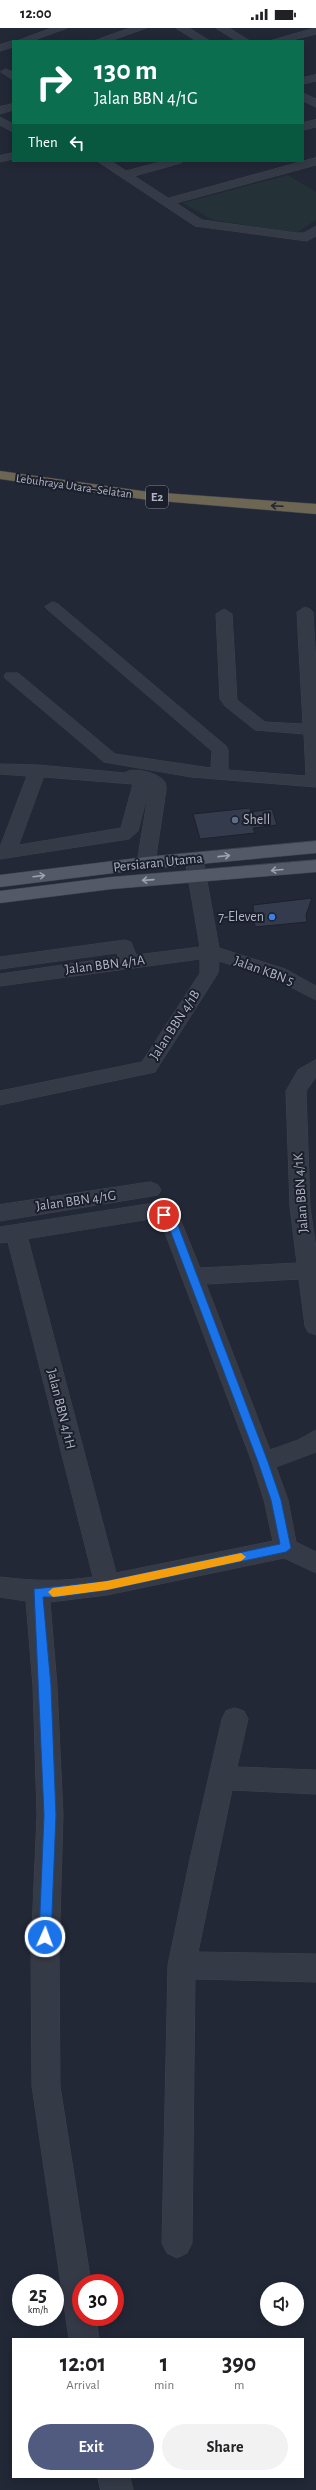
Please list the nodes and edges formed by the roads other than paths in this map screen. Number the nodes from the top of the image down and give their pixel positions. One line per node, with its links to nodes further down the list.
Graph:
1 (62, 28): 8 (street)
2 (141, 28): 7 (street)
3 (181, 28): 10 (street)
4 (200, 28): 11 (street)
5 (221, 28): 12 (street)
6 (316, 31): 13 (street)
7 (120, 38): 9 (street)
8 (25, 40)
9 (106, 40)
10 (203, 40)
11 (221, 40)
12 (243, 40)
13 (279, 40)
14 (12, 44): 15 (street)
15 (0, 48)
16 (304, 97): 17 (street)
17 (316, 104)
18 (12, 108): 19 (street)
19 (0, 111)
20 (0, 120): 23 (street)
21 (316, 123): 22 (street)
22 (304, 127)
23 (12, 128)
24 (12, 156): 25 (street)
25 (0, 159)
26 (316, 161): 30 (street)
27 (105, 162): 29 (street)
28 (173, 162): 29 (street)
29 (125, 175): 30 (street)
30 (167, 202): 31 (street)
31 (316, 230)
32 (0, 461): 34 (highway, Lebuhraya Utara–Selatan / E2)
33 (0, 475): 37 (highway, Lebuhraya Utara–Selatan / E2, one-way to 33)
34 (131, 479)
35 (176, 483): 36 (highway, E2)
36 (284, 492)
37 (316, 508)
38 (54, 607): 46 (street)
39 (305, 612): 42 (street)
40 (224, 614): 42 (street)
41 (12, 676): 46 (street)
42 (312, 729): 47 (street)
43 (0, 764): 50 (street)
44 (0, 769): 45 (street)
45 (38, 770): 49 (street); 49 (street)
46 (220, 775): 47 (street)
47 (316, 782)
48 (316, 847): 52 (main road, Persiaran Utama, one-way to 48)
49 (4, 853)
50 (146, 863): 52 (main road, Persiaran Utama); 53 (main road, Persiaran Utama, one-way to 50)
51 (316, 866): 52 (main road, Persiaran Utama, one-way to 52)
52 (196, 868): 54 (main road, Persiaran Utama, one-way to 54); 55 (street, Jalan BBN 4/1B)
53 (0, 881)
54 (0, 897)
55 (210, 952): 56 (street, Jalan BBN 4/1A); 59 (street, Jalan KBN 5); 61 (street, Jalan BBN 4/1B)
56 (128, 962): 57 (street); 58 (street, Jalan BBN 4/1A)
57 (0, 963)
58 (0, 980)
59 (316, 994)
60 (316, 1067): 65 (street, Jalan BBN 4/1K)
61 (0, 1098)
62 (151, 1190): 63 (street, Jalan BBN 4/1G)
63 (0, 1213)
64 (8, 1234): 66 (street); 72 (street, Jalan BBN 4/1H)
65 (312, 1270): 66 (street); 67 (street, Jalan BBN 4/1K)
66 (192, 1277): 69 (street)
67 (316, 1326)
68 (316, 1439): 69 (street)
69 (263, 1462): 70 (street)
70 (286, 1548): 71 (street); 72 (street)
71 (314, 1560)
72 (107, 1585): 74 (street)
73 (0, 1587): 74 (street)
74 (37, 1592): 81 (street)
75 (235, 1719): 76 (street)
76 (221, 1778): 77 (street); 78 (street)
77 (316, 1782)
78 (182, 1965): 79 (street); 80 (street)
79 (316, 1968)
80 (177, 2243)
81 (84, 2338)
82 (114, 2478): 83 (street)
83 (117, 2490)

